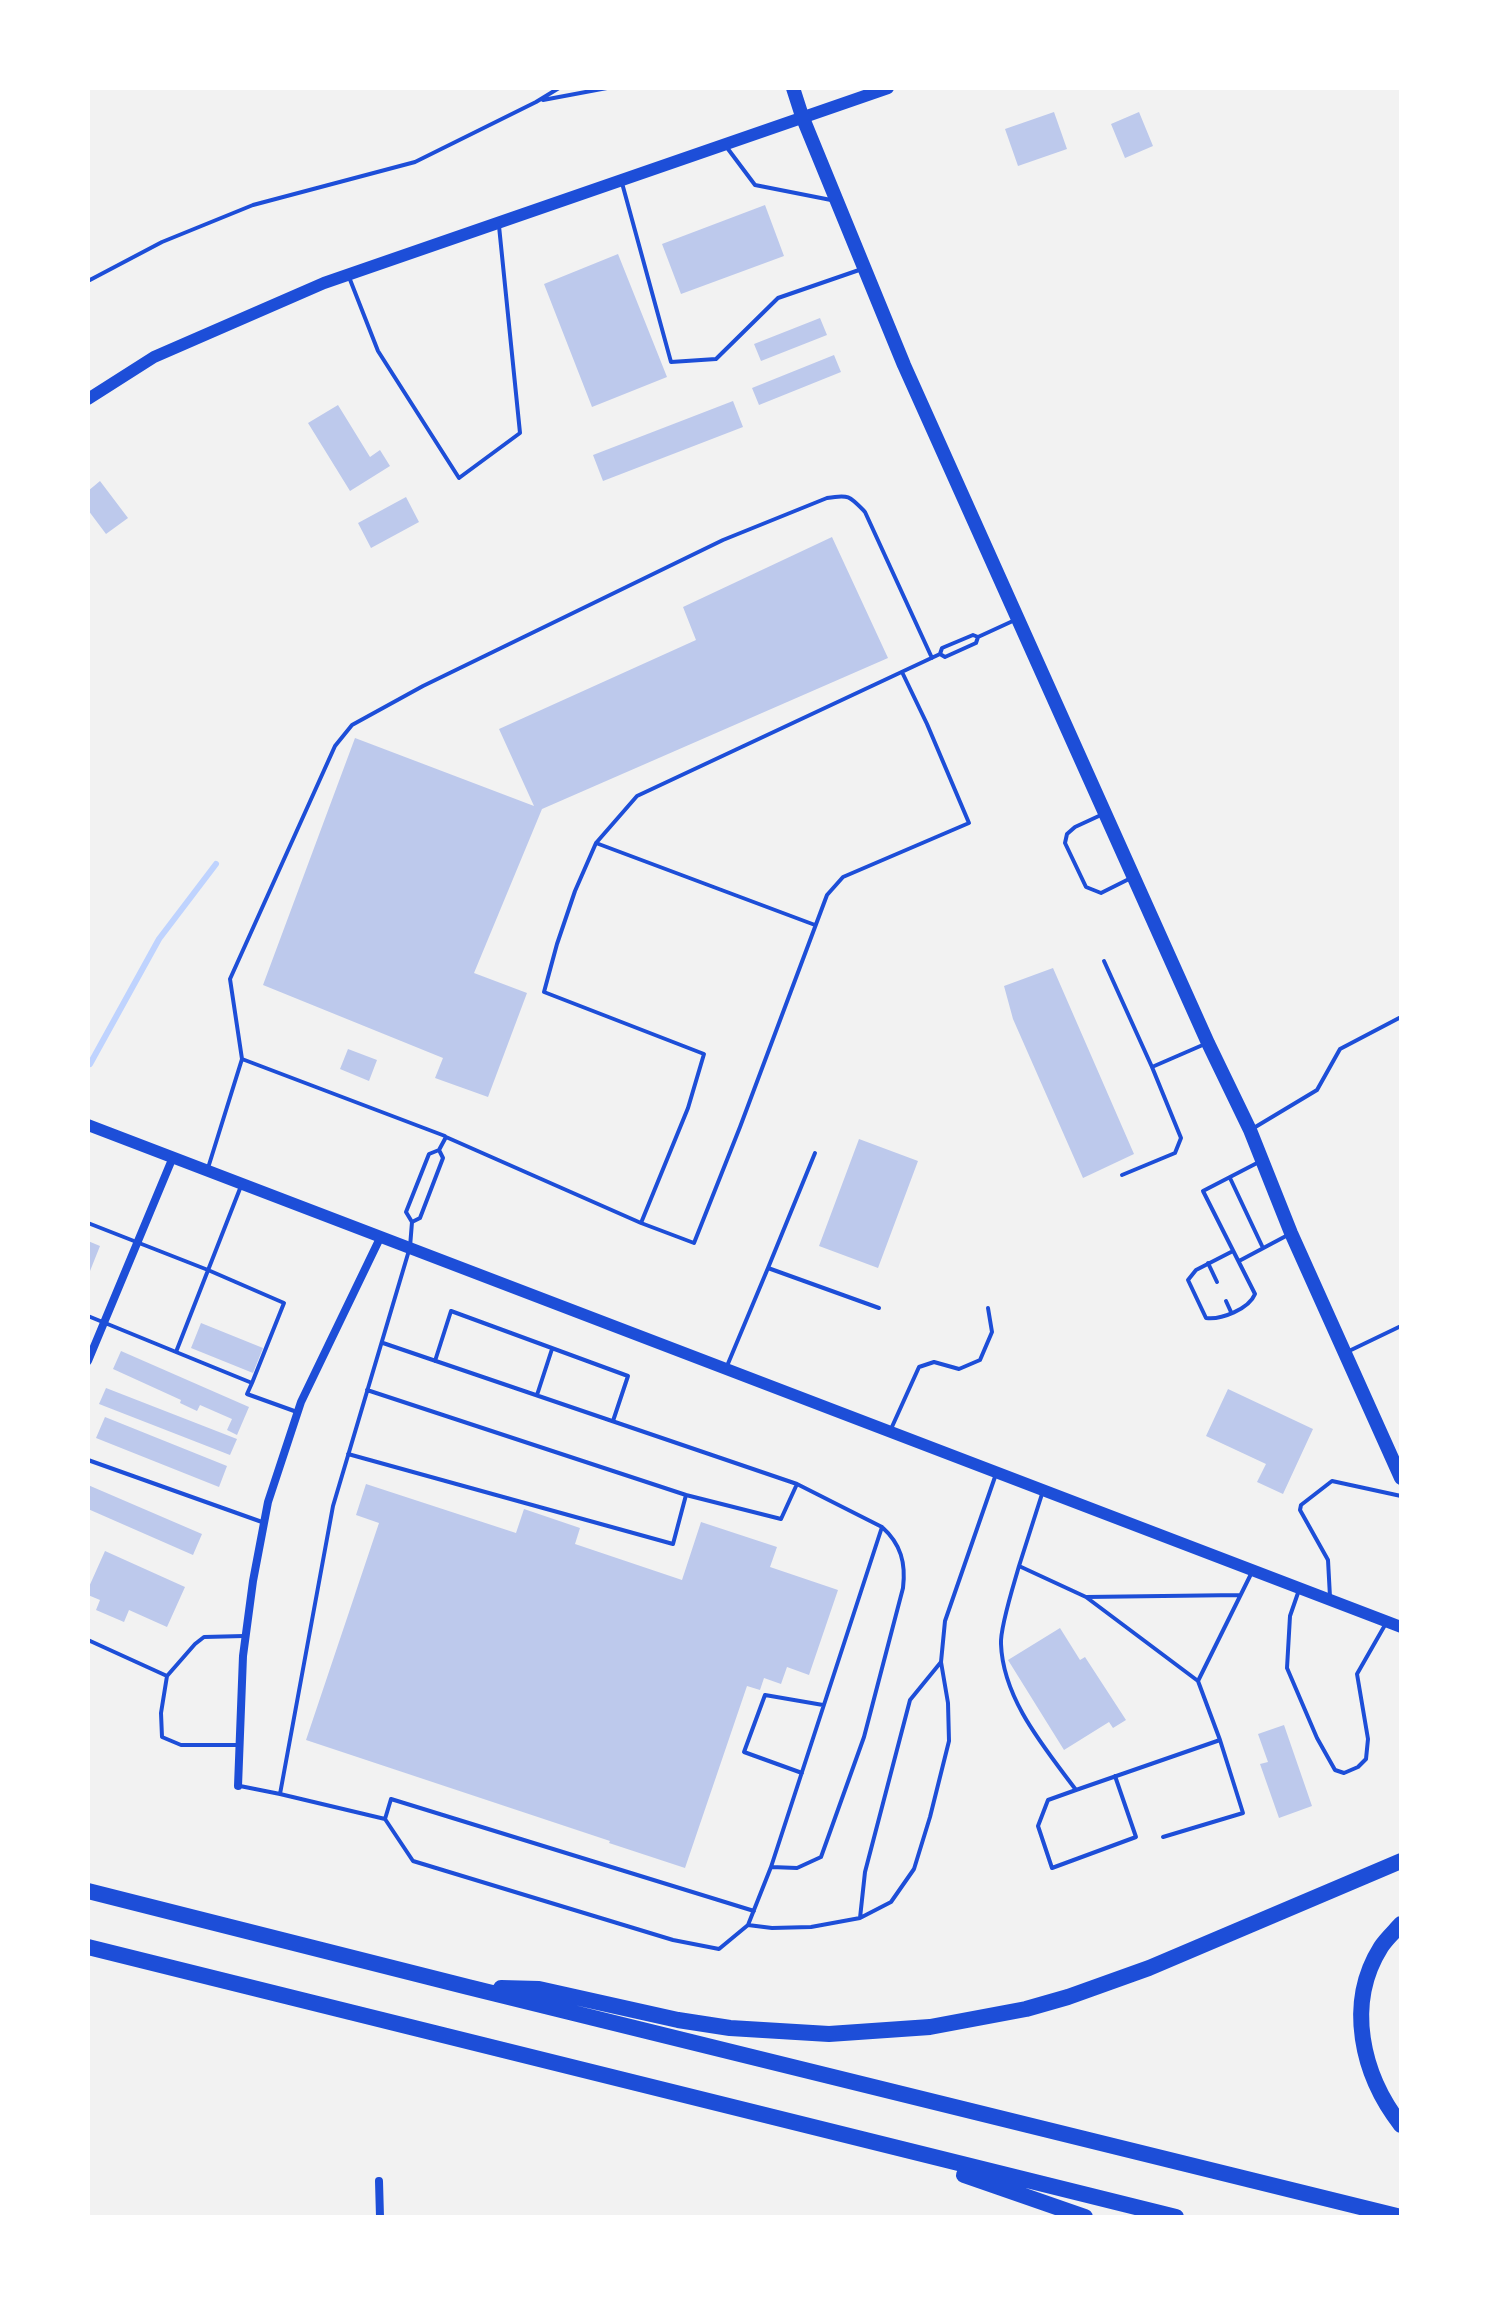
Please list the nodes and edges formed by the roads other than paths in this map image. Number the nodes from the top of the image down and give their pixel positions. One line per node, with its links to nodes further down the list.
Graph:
1 (559, 88): 5 (lane)
2 (607, 88): 5 (lane)
3 (793, 88): 6 (main road)
4 (888, 88): 6 (main road)
5 (536, 102): 13 (lane)
6 (802, 116): 7 (main road); 9 (main road)
7 (724, 143): 8 (main road); 9 (lane)
8 (621, 179): 10 (main road); 11 (lane)
9 (836, 201): 11 (main road)
10 (498, 222): 12 (main road); 12 (lane)
11 (864, 269): 15 (main road)
12 (348, 274): 14 (main road)
13 (88, 281)
14 (88, 399)
15 (1018, 619): 16 (lane); 20 (main road)
16 (978, 637): 17 (lane); 17 (lane)
17 (940, 654): 18 (lane)
18 (932, 658): 19 (lane); 27 (lane)
19 (902, 672): 21 (lane); 23 (lane)
20 (1105, 813): 22 (main road); 22 (lane)
21 (596, 843): 23 (lane); 42 (lane)
22 (1133, 877): 26 (main road)
23 (816, 925): 42 (lane)
24 (1104, 961): 28 (lane)
25 (1401, 1017): 30 (lane)
26 (1208, 1043): 28 (lane); 30 (main road)
27 (242, 1059): 31 (lane); 36 (lane)
28 (1152, 1067): 37 (lane)
29 (88, 1125): 34 (main road)
30 (1250, 1130): 35 (main road)
31 (446, 1137): 32 (lane); 42 (lane)
32 (439, 1150): 40 (lane); 40 (lane)
33 (815, 1153): 51 (lane)
34 (173, 1157): 36 (main road); 45 (street)
35 (1262, 1160): 38 (lane); 43 (main road)
36 (207, 1170): 39 (main road)
37 (1122, 1175)
38 (1230, 1178): 47 (lane); 48 (lane)
39 (242, 1183): 44 (main road); 52 (lane)
40 (412, 1222): 46 (lane)
41 (88, 1223): 45 (lane)
42 (641, 1223)
43 (1291, 1233): 47 (lane); 64 (main road)
44 (381, 1236): 46 (main road); 71 (street)
45 (137, 1244): 52 (lane); 59 (street)
46 (410, 1247): 61 (lane); 67 (main road)
47 (1263, 1248): 49 (lane)
48 (1233, 1251): 49 (lane); 50 (lane)
49 (1239, 1261): 57 (lane)
50 (1208, 1263): 53 (lane); 57 (lane)
51 (768, 1268): 55 (lane); 67 (lane)
52 (208, 1270): 63 (lane); 68 (lane)
53 (1217, 1282)
54 (1226, 1301): 57 (lane)
55 (879, 1308)
56 (988, 1308): 73 (lane)
57 (1231, 1312)
58 (88, 1316): 59 (lane)
59 (104, 1322): 63 (lane); 65 (street)
60 (1401, 1326): 64 (lane)
61 (383, 1343): 66 (lane); 69 (lane)
62 (552, 1349): 66 (lane); 70 (lane); 72 (lane)
63 (176, 1352): 68 (lane)
64 (1346, 1353): 76 (main road)
65 (88, 1361)
66 (435, 1361): 70 (lane)
67 (726, 1368): 73 (main road)
68 (252, 1383): 71 (lane)
69 (367, 1390): 74 (lane); 80 (lane)
70 (537, 1395): 72 (lane)
71 (297, 1412): 82 (street)
72 (613, 1421): 78 (lane)
73 (890, 1431): 77 (main road)
74 (348, 1454): 80 (lane); 104 (lane)
75 (88, 1460): 82 (lane)
76 (1399, 1469)
77 (997, 1472): 79 (main road); 94 (lane)
78 (797, 1484): 80 (lane); 83 (lane)
79 (1043, 1491): 84 (lane); 85 (main road)
80 (686, 1495)
81 (1401, 1496): 89 (lane)
82 (264, 1523): 92 (street)
83 (882, 1527): 97 (lane); 108 (lane)
84 (1019, 1566): 88 (lane); 103 (lane)
85 (1253, 1570): 86 (main road); 87 (lane)
86 (1300, 1588): 89 (main road); 90 (lane)
87 (1240, 1595): 88 (lane); 96 (lane)
88 (1086, 1597): 96 (lane)
89 (1330, 1599): 90 (main road)
90 (1386, 1621): 91 (main road)
91 (1401, 1627)
92 (246, 1636): 95 (lane); 99 (street)
93 (88, 1640): 95 (lane)
94 (941, 1662): 111 (lane); 111 (lane)
95 (167, 1676): 99 (lane)
96 (1198, 1681): 98 (lane)
97 (824, 1705): 100 (lane); 100 (lane)
98 (1220, 1740): 101 (lane); 106 (lane)
99 (239, 1745): 102 (street)
100 (802, 1773): 108 (lane)
101 (1115, 1776): 103 (lane); 103 (lane)
102 (238, 1786): 104 (lane)
103 (1076, 1790)
104 (280, 1794): 105 (lane)
105 (385, 1819): 110 (lane); 113 (lane)
106 (1163, 1837)
107 (1401, 1861): 115 (highway)
108 (771, 1867): 110 (lane)
109 (88, 1891): 115 (highway)
110 (754, 1911): 113 (lane)
111 (860, 1918): 113 (lane)
112 (1401, 1924): 116 (highway)
113 (748, 1925)
114 (88, 1947): 117 (highway)
115 (468, 1987): 122 (highway)
116 (1401, 2125)
117 (872, 2142): 120 (highway); 121 (highway)
118 (379, 2181): 119 (street)
119 (380, 2217)
120 (1085, 2217)
121 (1176, 2217)
122 (1401, 2217)

